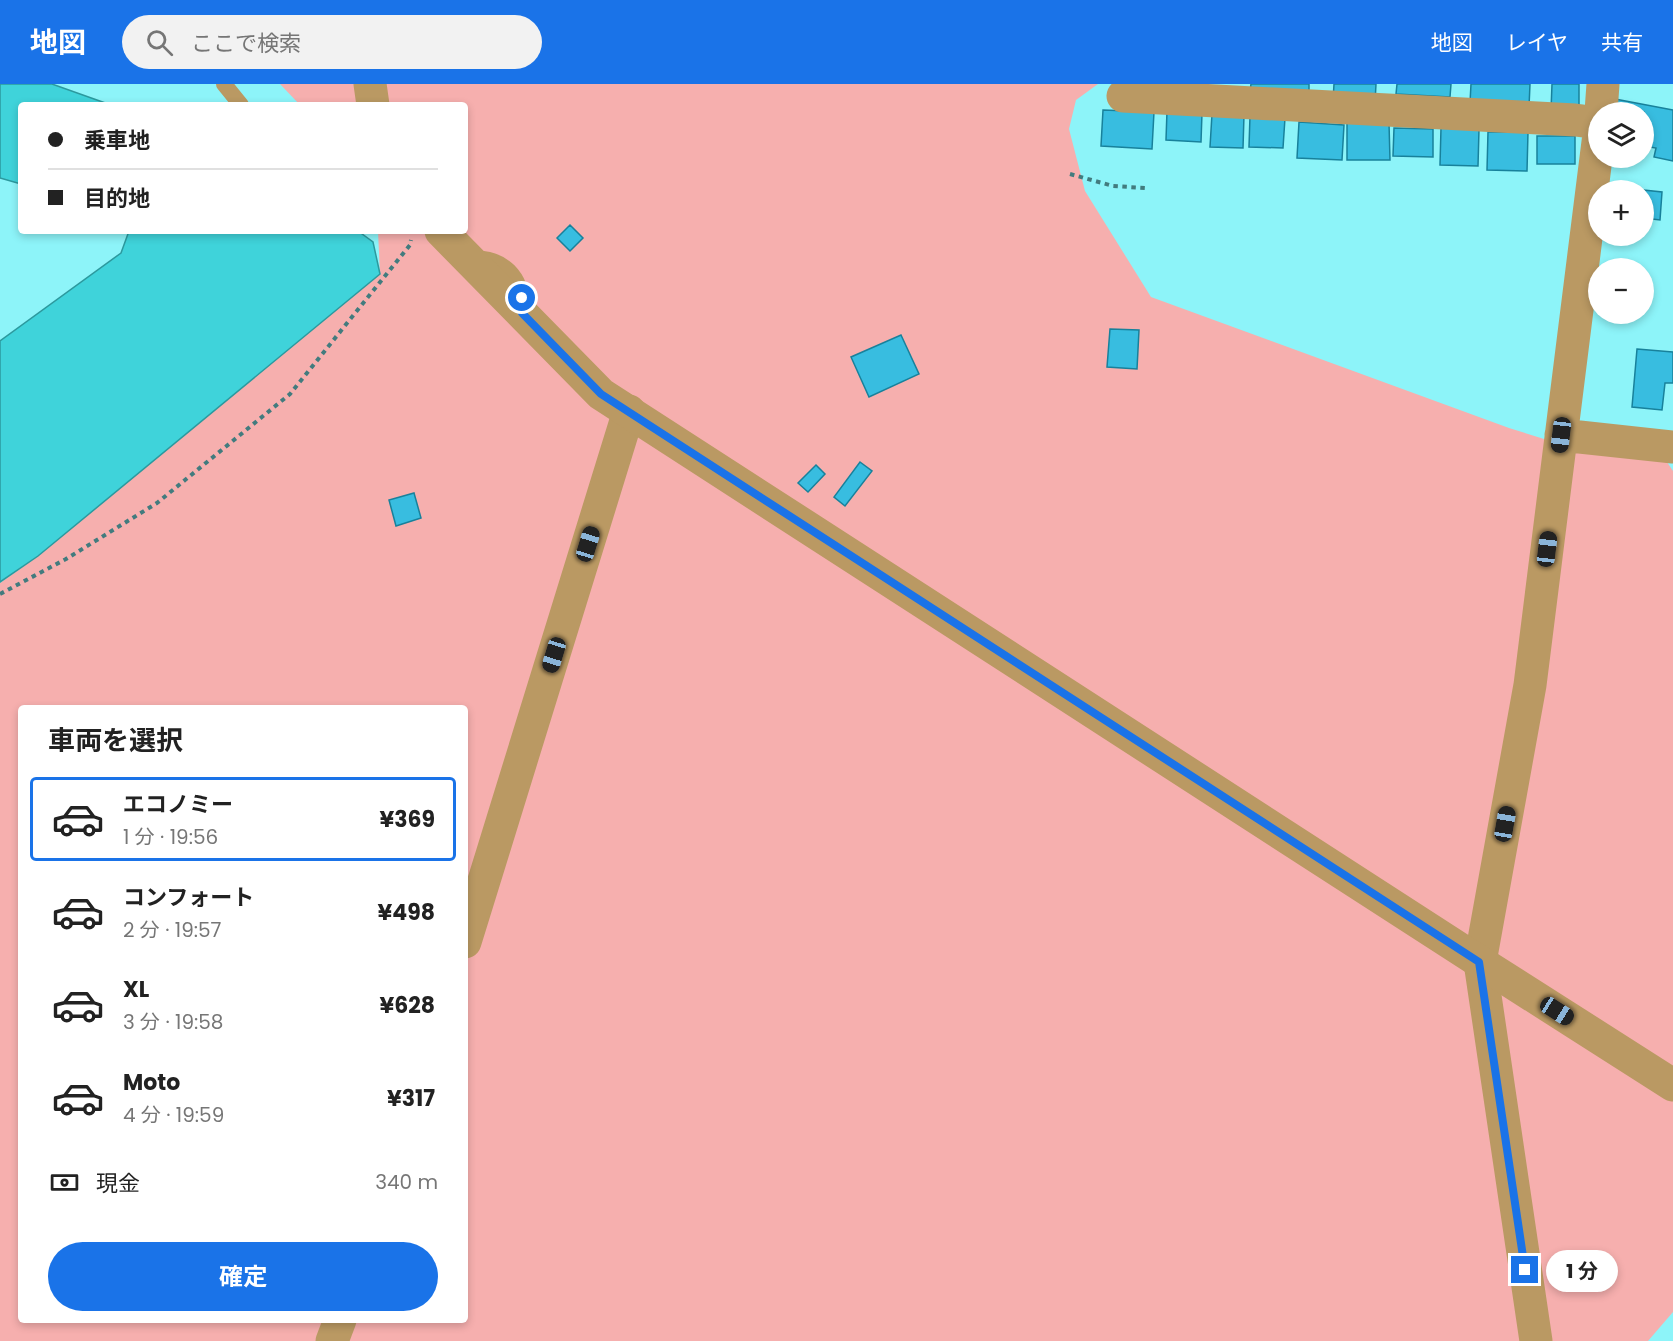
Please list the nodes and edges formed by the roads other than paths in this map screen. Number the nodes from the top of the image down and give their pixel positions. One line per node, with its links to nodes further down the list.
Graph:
1 (224, 84): 5 (lane)
2 (370, 84): 6 (street)
3 (1603, 84): 7 (street)
4 (1123, 96): 8 (street)
5 (239, 102)
6 (373, 102)
7 (1602, 102)
8 (1588, 122)
9 (1595, 168): 12 (street)
10 (427, 234): 11 (street)
11 (628, 411): 14 (street); 15 (street)
12 (1561, 435): 13 (street); 15 (street)
13 (1673, 447)
14 (468, 932)
15 (1479, 962): 16 (street); 19 (street)
16 (1673, 1085)
17 (339, 1323): 18 (street)
18 (332, 1341)
19 (1536, 1341)

